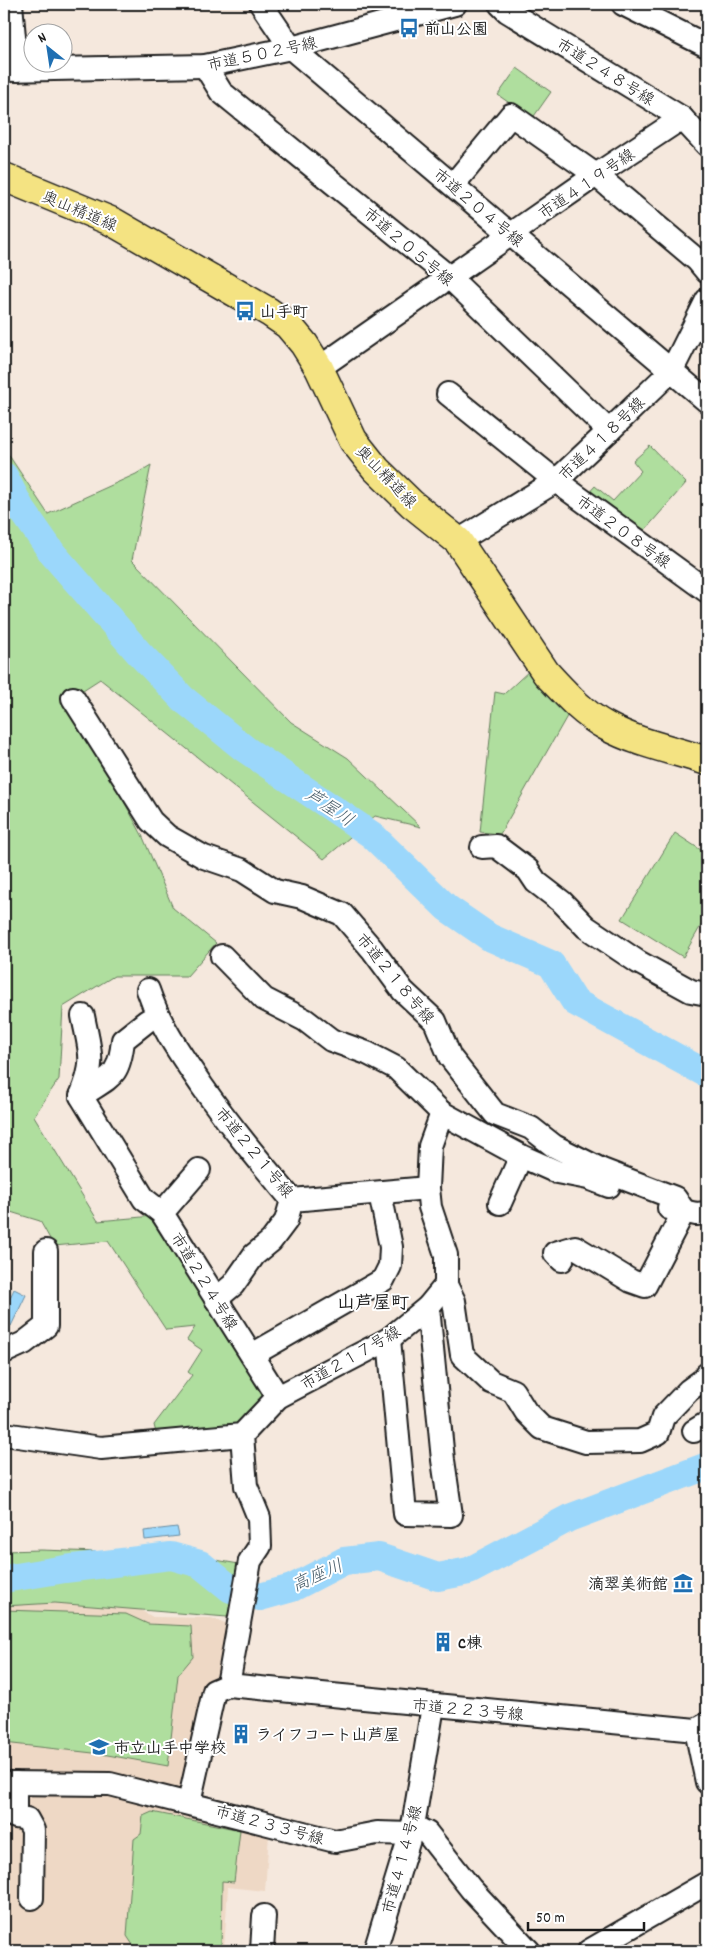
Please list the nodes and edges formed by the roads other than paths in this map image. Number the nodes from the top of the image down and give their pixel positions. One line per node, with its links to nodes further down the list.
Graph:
1 (12, 4): 9 (street)
2 (260, 4): 7 (street, 市道２０４号線)
3 (455, 4): 7 (street, 市道５０２号線)
4 (500, 4): 10 (street, 市道２４８号線)
5 (623, 4): 6 (street)
6 (707, 46)
7 (291, 48): 8 (street, 市道５０２号線); 14 (street, 市道２０４号線)
8 (205, 66): 9 (street, 市道５０２号線); 17 (street, 市道２０５号線)
9 (10, 70)
10 (682, 118): 11 (street, 市道２４８号線); 12 (street, 市道４１９号線)
11 (707, 145)
12 (596, 175): 14 (street); 15 (street, 市道４１９号線); 16 (street)
13 (4, 177): 19 (main road, 奥山精道線)
14 (453, 185): 15 (street, 市道２０４号線)
15 (511, 234): 17 (street, 市道４１９号線); 20 (street, 市道２０４号線)
16 (704, 260)
17 (449, 277): 19 (street, 市道４１９号線); 23 (street, 市道２０５号線)
18 (707, 300): 20 (street, 市道４１８号線)
19 (319, 368): 25 (main road, 奥山精道線)
20 (672, 370): 22 (street, 市道２０４号線); 23 (street, 市道４１８号線)
21 (448, 394): 24 (street, 市道２０８号線)
22 (707, 401)
23 (609, 432): 24 (street, 市道４１８号線)
24 (556, 481): 25 (street, 市道４１８号線); 26 (street, 市道２０８号線)
25 (458, 541): 28 (main road, 奥山精道線)
26 (707, 592)
27 (73, 698): 45 (street, 市道２１８号線)
28 (707, 761)
29 (482, 847): 30 (street)
30 (528, 870): 32 (street); 34 (street)
31 (222, 956): 38 (street)
32 (707, 986)
33 (148, 990): 43 (street, 市道２２１号線)
34 (707, 994)
35 (83, 1016): 37 (street)
36 (147, 1021): 37 (street)
37 (79, 1092): 46 (street, 市道２２４号線)
38 (442, 1113): 39 (street); 41 (street)
39 (521, 1156): 44 (street); 45 (street)
40 (199, 1170): 46 (street)
41 (428, 1188): 42 (street, 市道２２１号線); 50 (street)
42 (380, 1192): 43 (street, 市道２２１号線); 55 (street)
43 (292, 1200): 51 (street)
44 (500, 1203)
45 (684, 1211): 47 (street); 49 (street)
46 (162, 1213): 51 (street, 市道２２４号線)
47 (707, 1213)
48 (46, 1251): 54 (street)
49 (562, 1260)
50 (446, 1286): 52 (street, 市道２１７号線); 56 (street)
51 (216, 1299): 55 (street, 市道２２４号線)
52 (428, 1307): 53 (street, 市道２１７号線); 53 (street)
53 (390, 1339): 57 (street, 市道２１７号線)
54 (4, 1352)
55 (252, 1355): 57 (street, 市道２２４号線)
56 (707, 1374)
57 (278, 1397): 59 (street, 市道２１７号線)
58 (4, 1434): 59 (street)
59 (242, 1435): 60 (street)
60 (228, 1685): 61 (street, 市道２２３号線); 65 (street)
61 (433, 1706): 62 (street, 市道２２３号線); 66 (street, 市道４１４号線)
62 (701, 1727): 63 (street)
63 (707, 1782)
64 (9, 1783): 65 (street, 市道２３３号線); 68 (street)
65 (189, 1804): 66 (street, 市道２３３号線)
66 (412, 1830): 71 (street, 市道４１４号線); 72 (street)
67 (707, 1883): 73 (street)
68 (32, 1898)
69 (264, 1916): 70 (street)
70 (262, 1951)
71 (375, 1951)
72 (529, 1951)
73 (589, 1951)

